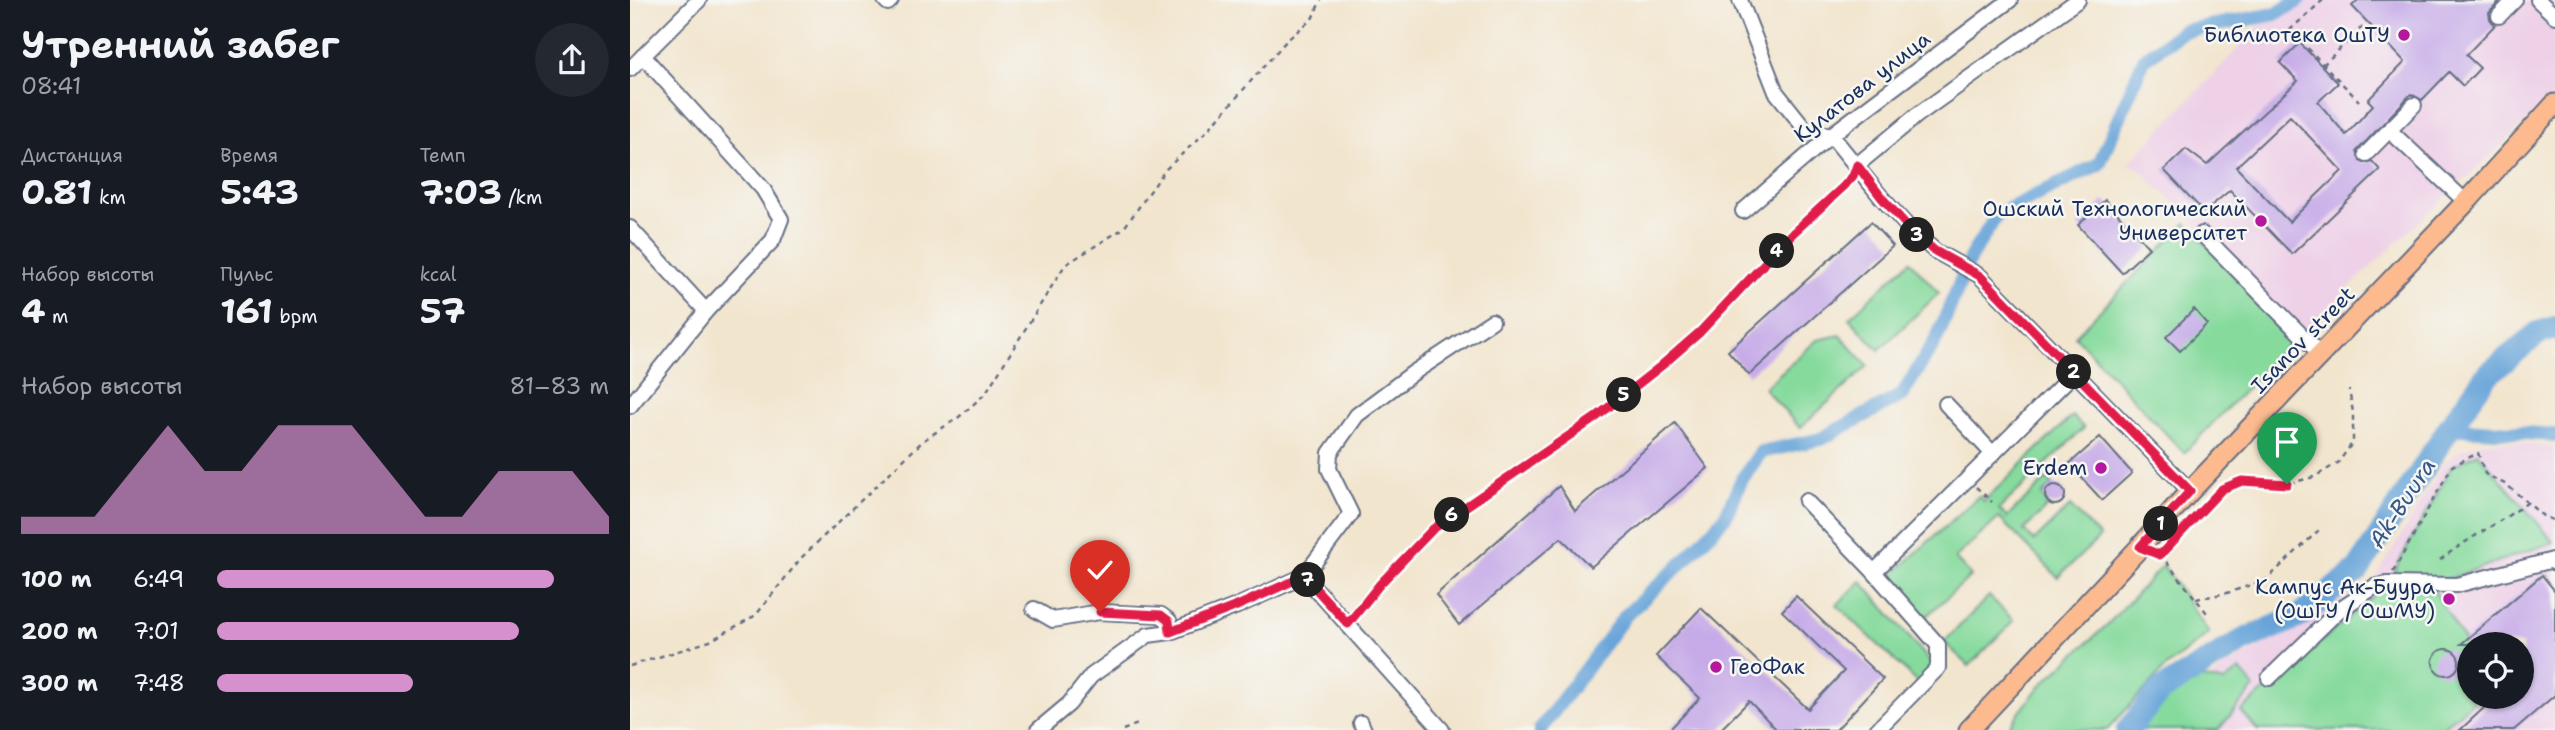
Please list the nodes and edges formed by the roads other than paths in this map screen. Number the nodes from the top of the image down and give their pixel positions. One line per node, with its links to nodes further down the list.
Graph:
1 (699, 0): 11 (street)
2 (885, 0): 3 (street)
3 (891, 0)
4 (1740, 0): 16 (street)
5 (2010, 0): 16 (street, Кулатова улица)
6 (2078, 0): 18 (street)
7 (2515, 0): 9 (street)
8 (2538, 0): 10 (street)
9 (2499, 16)
10 (2555, 16)
11 (643, 56): 12 (street); 23 (street)
12 (630, 69)
13 (2555, 104): 19 (main road, Isanov street)
14 (2414, 105): 15 (street)
15 (2390, 131): 17 (street); 19 (street)
16 (1831, 135): 18 (street); 20 (street, Кулатова улица)
17 (2366, 154)
18 (1857, 165): 30 (street)
19 (2466, 202): 25 (main road, Isanov street)
20 (1743, 211)
21 (630, 228): 23 (street)
22 (2202, 234): 25 (street)
23 (706, 311): 27 (street)
24 (1492, 321): 34 (street)
25 (2321, 355): 30 (main road, Isanov street)
26 (2065, 382): 29 (street)
27 (633, 397)
28 (1946, 404): 29 (street)
29 (1993, 454): 33 (street)
30 (2190, 491): 41 (main road, Isanov street)
31 (1806, 501): 33 (street)
32 (2555, 563): 37 (street)
33 (1874, 572): 40 (street)
34 (1304, 576): 36 (street); 39 (street)
35 (1034, 609): 36 (street)
36 (1170, 632): 38 (street)
37 (2269, 678)
38 (1038, 730)
39 (1442, 730)
40 (1877, 730)
41 (1969, 730)

